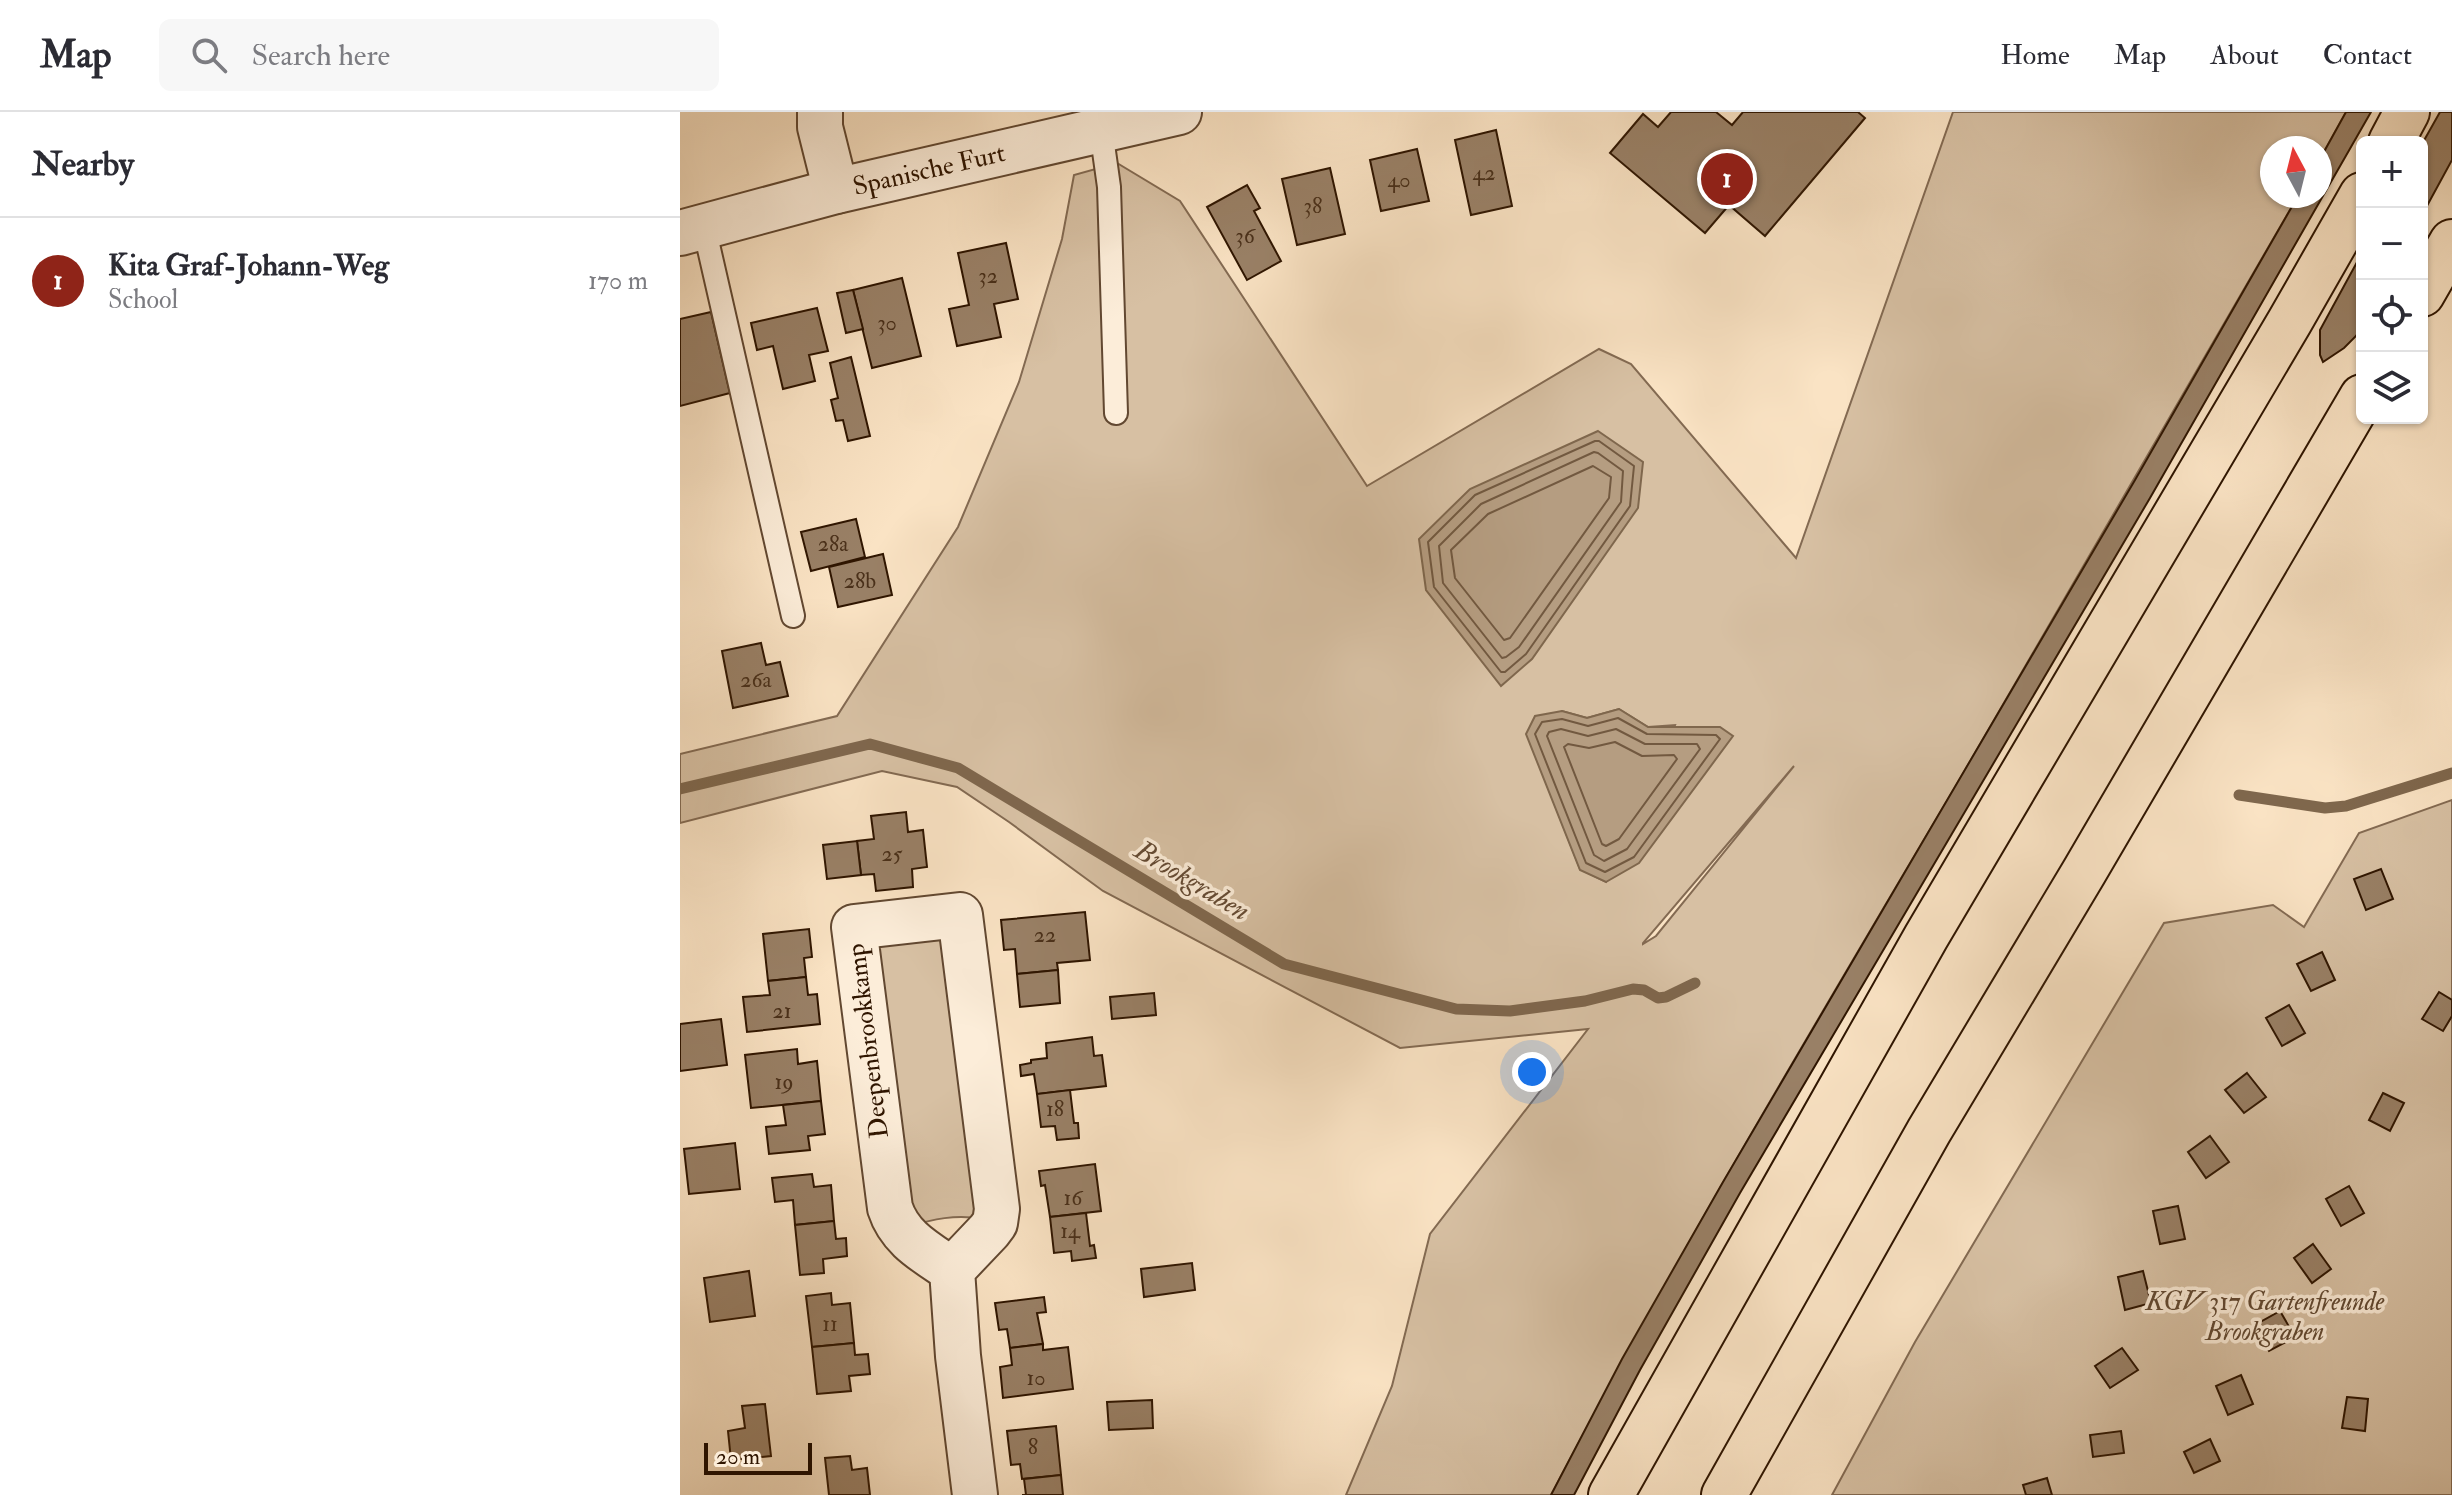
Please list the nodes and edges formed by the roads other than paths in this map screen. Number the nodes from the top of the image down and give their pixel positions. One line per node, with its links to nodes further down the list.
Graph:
1 (820, 112): 6 (street)
2 (1179, 112): 4 (street, Spanische Furt)
3 (2407, 112): 5 (highway)
4 (1101, 130): 6 (street, Spanische Furt); 12 (lane)
5 (2394, 136)
6 (836, 191): 8 (street, Spanische Furt)
7 (2356, 206): 16 (highway)
8 (692, 230): 13 (lane)
9 (2452, 242): 10 (highway)
10 (2428, 284)
11 (2356, 407): 17 (highway)
12 (1116, 413)
13 (793, 616)
14 (952, 1270): 14 (street, Deepenbrookkamp); 15 (street)
15 (975, 1495)
16 (1611, 1495)
17 (1724, 1495)

